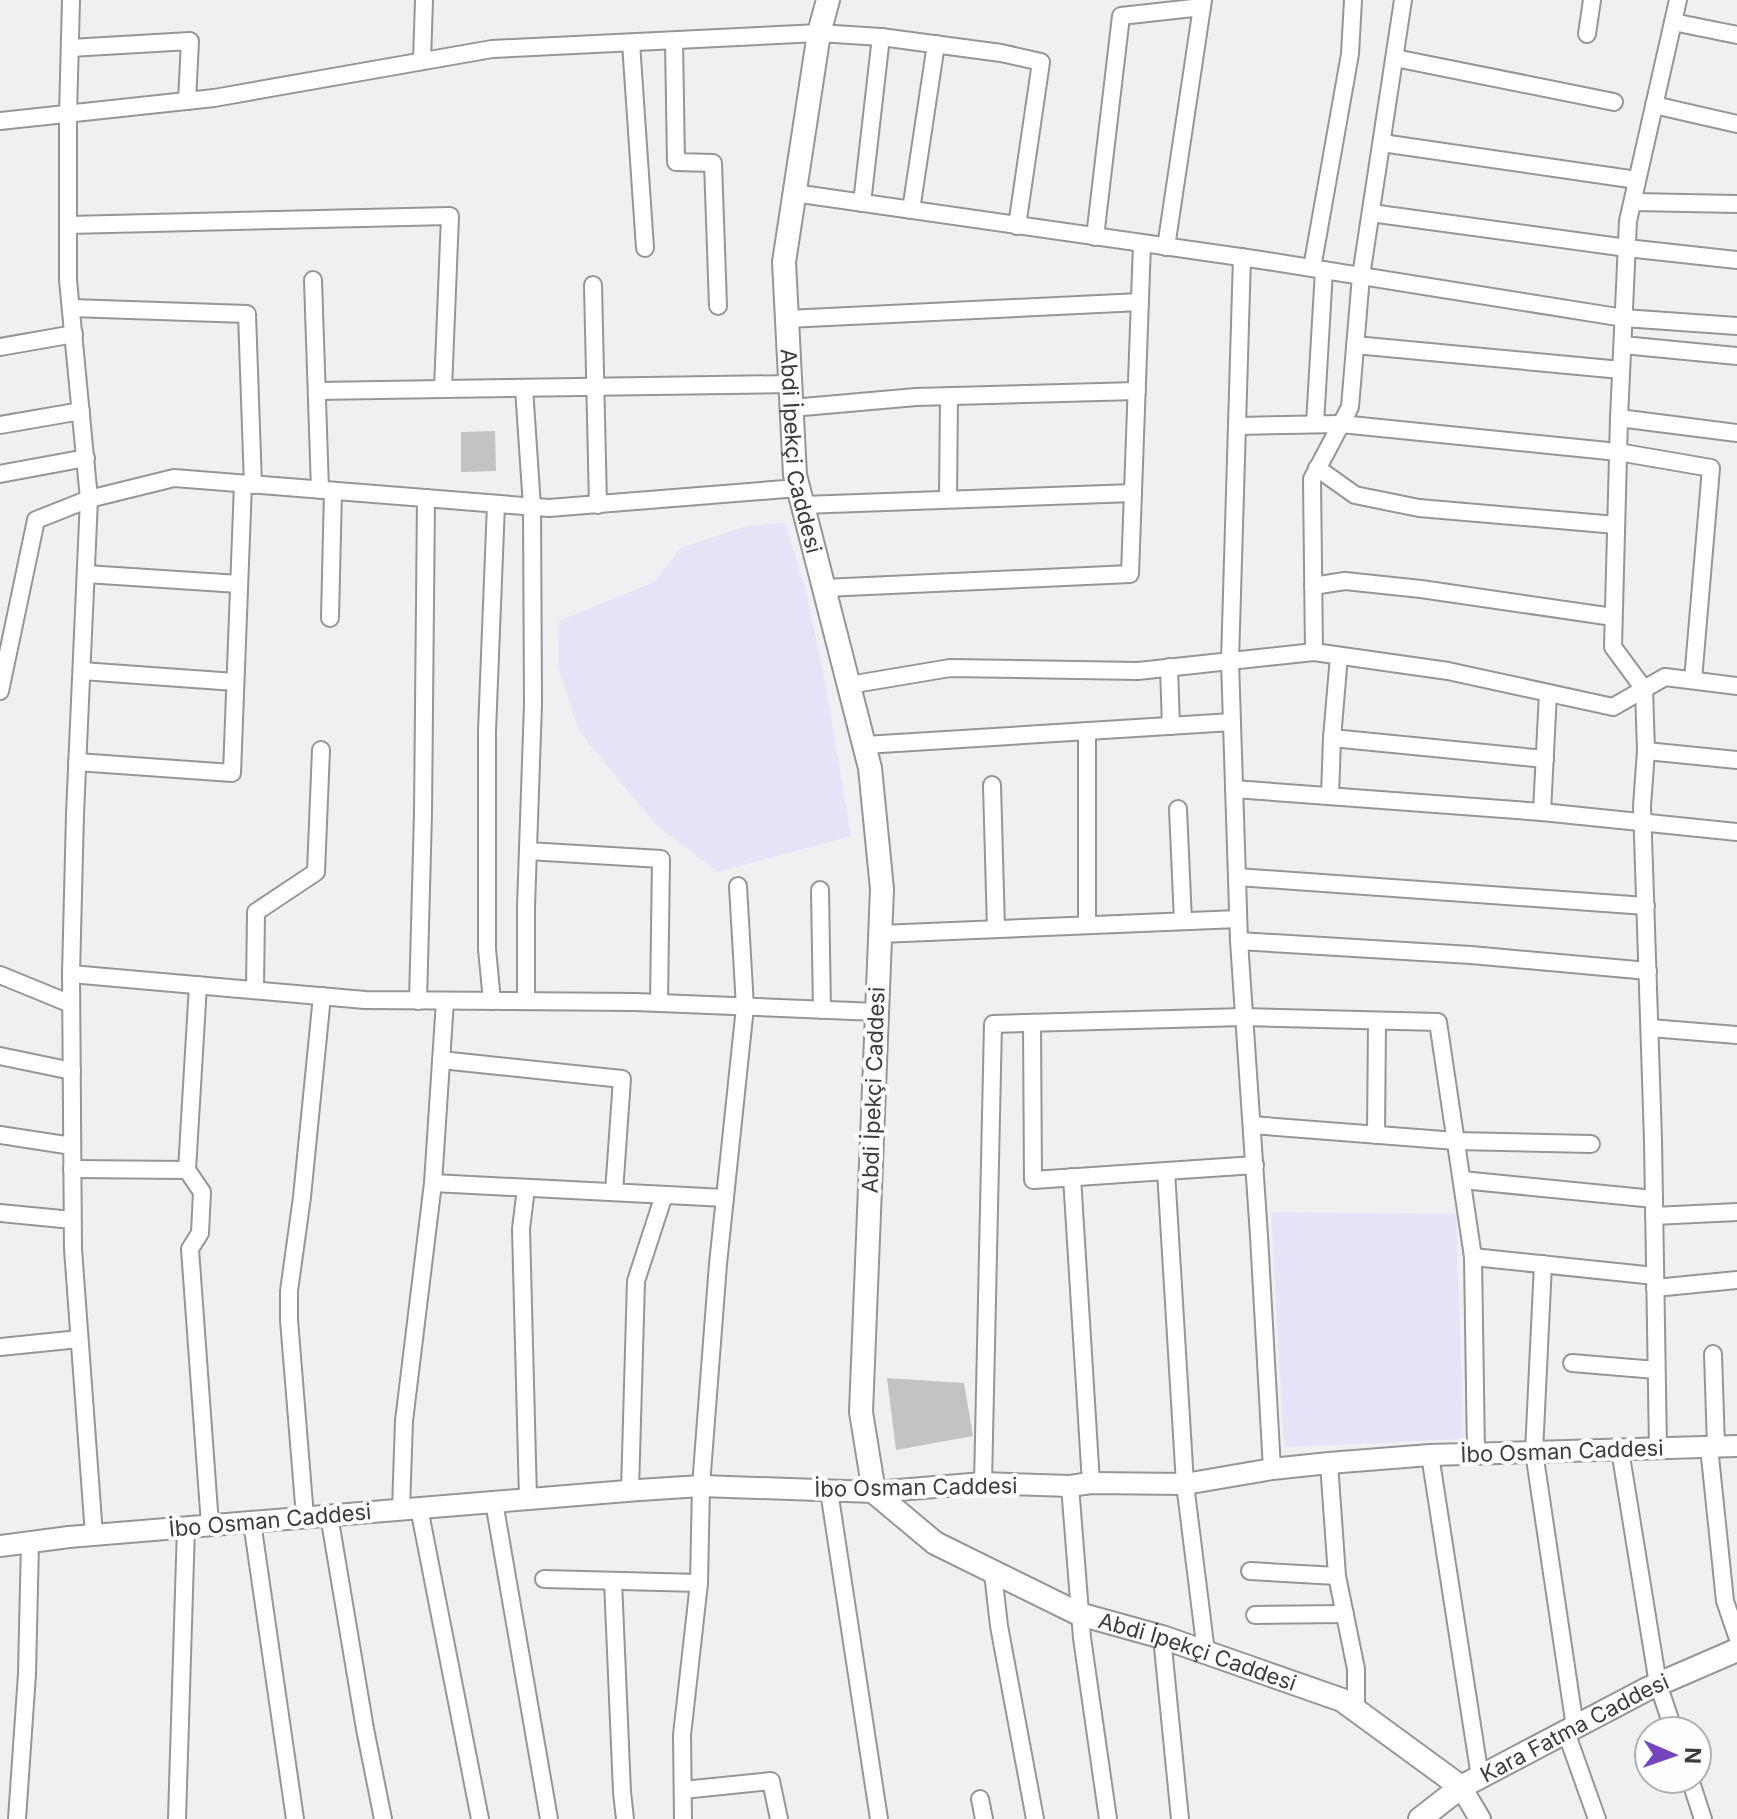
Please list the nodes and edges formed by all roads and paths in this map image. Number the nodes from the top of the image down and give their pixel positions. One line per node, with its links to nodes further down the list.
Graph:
1 (71, 0): 17 (street)
2 (424, 0): 19 (street)
3 (828, 0): 10 (main road, Abdi İpekçi Caddesi)
4 (1353, 0): 43 (street)
5 (1403, 0): 18 (street)
6 (1592, 0): 11 (street)
7 (1678, 0): 9 (street)
8 (1203, 3): 36 (street); 38 (street)
9 (1673, 22): 12 (street); 22 (street)
10 (819, 33): 13 (street); 14 (street); 28 (main road, Abdi İpekçi Caddesi)
11 (1587, 34)
12 (1737, 35)
13 (881, 37): 16 (street); 30 (street)
14 (674, 41): 15 (street); 48 (street)
15 (631, 43): 19 (street); 39 (street)
16 (936, 44): 32 (street); 35 (street)
17 (70, 48): 20 (street); 23 (street)
18 (1395, 58): 21 (street); 26 (street)
19 (422, 61): 20 (street)
20 (187, 101): 23 (street)
21 (1614, 102)
22 (1654, 105): 25 (street); 27 (street)
23 (68, 115): 24 (street); 34 (street)
24 (0, 121)
25 (1737, 124)
26 (1382, 143): 27 (street); 33 (street)
27 (1637, 180): 29 (street)
28 (794, 193): 30 (street); 51 (main road, Abdi İpekçi Caddesi)
29 (1633, 202): 31 (street); 40 (street)
30 (862, 203): 32 (street)
31 (1737, 204)
32 (911, 210): 35 (street)
33 (1371, 213): 40 (street); 44 (street)
34 (68, 225): 49 (street); 62 (street)
35 (1017, 226): 36 (street)
36 (1095, 237): 37 (street)
37 (1142, 244): 38 (street); 47 (street)
38 (1166, 247): 41 (street)
39 (645, 248)
40 (1627, 248): 42 (street); 50 (street)
41 (1242, 257): 43 (street); 72 (street)
42 (1737, 260)
43 (1318, 269): 44 (street); 69 (street)
44 (1361, 276): 50 (street); 54 (street)
45 (313, 280): 63 (street)
46 (593, 285): 60 (street)
47 (1140, 302): 51 (street); 64 (street)
48 (718, 306)
49 (71, 308): 53 (street); 78 (street)
50 (1624, 318): 52 (street); 55 (street)
51 (787, 319): 59 (main road, Abdi İpekçi Caddesi)
52 (1737, 326)
53 (74, 334): 56 (street); 67 (street)
54 (1355, 345): 58 (street); 70 (street)
55 (1623, 345): 57 (street); 58 (street)
56 (0, 347)
57 (1737, 356)
58 (1621, 370): 68 (street)
59 (790, 384): 60 (street); 66 (main road, Abdi İpekçi Caddesi)
60 (596, 386): 61 (street); 86 (street)
61 (524, 388): 62 (street); 87 (street)
62 (443, 389): 63 (street)
63 (317, 391): 79 (street)
64 (1137, 391): 65 (street); 80 (street)
65 (949, 396): 66 (street); 84 (street)
66 (792, 408): 81 (main road, Abdi İpekçi Caddesi)
67 (81, 411): 71 (street); 75 (street)
68 (1619, 418): 73 (street); 74 (street)
69 (1315, 424): 70 (street); 72 (street)
70 (1341, 424): 74 (street); 76 (street)
71 (0, 425)
72 (1237, 426): 97 (street)
73 (1737, 433)
74 (1618, 452): 88 (street); 100 (street)
75 (86, 458): 77 (street); 83 (street)
76 (1317, 468): 88 (street); 91 (street)
77 (0, 474)
78 (248, 484): 79 (street); 83 (street); 90 (street)
79 (326, 491): 82 (street); 94 (street)
80 (1133, 493): 84 (street); 92 (street)
81 (800, 496): 84 (street); 86 (street); 92 (main road, Abdi İpekçi Caddesi)
82 (426, 498): 85 (street); 141 (street)
83 (89, 499): 89 (street); 105 (street)
84 (948, 499)
85 (496, 504): 87 (street); 143 (street)
86 (598, 505): 87 (street)
87 (532, 507): 124 (street)
88 (1616, 525): 93 (street)
89 (86, 574): 90 (street); 99 (street)
90 (239, 584): 101 (street)
91 (1313, 586): 93 (street); 95 (street)
92 (824, 588): 102 (main road, Abdi İpekçi Caddesi)
93 (1613, 617): 104 (street)
94 (330, 618)
95 (1314, 652): 96 (street); 97 (street)
96 (1339, 656): 106 (street); 110 (street)
97 (1230, 661): 98 (street); 107 (street)
98 (1169, 667): 102 (street); 108 (street)
99 (82, 671): 101 (street); 116 (street)
100 (1693, 680): 103 (street); 104 (street)
101 (235, 682): 116 (street)
102 (849, 685): 111 (main road, Abdi İpekçi Caddesi)
103 (1737, 686)
104 (1644, 689): 106 (street); 113 (street)
105 (0, 691)
106 (1548, 693): 114 (street)
107 (1232, 722): 108 (street); 118 (street)
108 (1171, 726): 109 (street)
109 (1087, 731): 111 (street); 131 (street)
110 (1332, 738): 114 (street); 119 (street)
111 (865, 745): 133 (main road, Abdi İpekçi Caddesi)
112 (321, 750): 139 (street)
113 (1646, 751): 115 (street); 122 (street)
114 (1545, 759): 121 (street)
115 (1737, 760)
116 (77, 762): 136 (street)
117 (992, 785): 132 (street)
118 (1234, 789): 119 (street); 125 (street)
119 (1330, 796): 121 (street)
120 (1178, 809): 130 (street)
121 (1542, 812): 122 (street)
122 (1643, 821): 123 (street); 128 (street)
123 (1737, 832)
124 (528, 851): 144 (street); 145 (street)
125 (1237, 877): 128 (street); 129 (street)
126 (738, 886): 147 (street)
127 (820, 890): 148 (street)
128 (1646, 906): 135 (street)
129 (1238, 919): 130 (street); 134 (street)
130 (1183, 921): 131 (street)
131 (1087, 925): 132 (street)
132 (996, 929): 133 (street)
133 (880, 934): 149 (main road, Abdi İpekçi Caddesi)
134 (1239, 941): 135 (street); 150 (street)
135 (1648, 971): 153 (street)
136 (71, 974): 138 (street); 146 (street)
137 (0, 975): 146 (street)
138 (198, 985): 139 (street); 166 (street)
139 (255, 990): 140 (street)
140 (322, 996): 141 (street); 207 (street)
141 (418, 1001): 142 (street)
142 (445, 1001): 143 (street); 156 (street)
143 (492, 1001): 144 (street)
144 (526, 1001): 145 (street)
145 (659, 1003): 147 (street)
146 (71, 1004): 157 (street)
147 (745, 1007): 148 (street); 174 (street)
148 (822, 1010): 149 (street)
149 (877, 1012): 202 (main road, Abdi İpekçi Caddesi)
150 (1244, 1017): 151 (street); 152 (street); 158 (street)
151 (1377, 1021): 160 (street); 161 (street)
152 (1032, 1023): 168 (street); 196 (street)
153 (1650, 1028): 154 (street); 175 (street)
154 (1737, 1035)
155 (0, 1056): 157 (street)
156 (441, 1060): 170 (street); 172 (street)
157 (72, 1071): 163 (street)
158 (1252, 1125): 160 (street); 164 (street)
159 (0, 1135): 163 (street)
160 (1376, 1135): 161 (street)
161 (1456, 1141): 162 (street); 169 (street)
162 (1591, 1144)
163 (72, 1146): 165 (street)
164 (1255, 1165): 167 (street); 195 (street)
165 (72, 1169): 166 (street); 178 (street)
166 (187, 1170): 209 (street)
167 (1166, 1171): 168 (street); 198 (street)
168 (1072, 1177): 197 (street)
169 (1462, 1180): 175 (street); 179 (street)
170 (433, 1183): 171 (street); 205 (street)
171 (526, 1188): 172 (street); 203 (street)
172 (614, 1192): 173 (street)
173 (664, 1195): 174 (street); 200 (street)
174 (725, 1198): 199 (street)
175 (1654, 1208): 176 (street); 182 (street)
176 (1737, 1212)
177 (0, 1213): 178 (street)
178 (72, 1220): 183 (street)
179 (1473, 1257): 180 (street); 192 (street)
180 (1543, 1264): 182 (street); 191 (street)
181 (1737, 1280): 182 (street)
182 (1655, 1282): 187 (street)
183 (79, 1339): 184 (street); 211 (street)
184 (0, 1347)
185 (1713, 1354): 188 (street)
186 (1572, 1363): 187 (street)
187 (1656, 1370): 189 (street)
188 (1721, 1447): 189 (street, İbo Osman Caddesi); 223 (street)
189 (1658, 1449): 190 (street, İbo Osman Caddesi)
190 (1620, 1450): 191 (street, İbo Osman Caddesi); 227 (street)
191 (1534, 1452): 192 (street, İbo Osman Caddesi); 230 (street)
192 (1476, 1454): 193 (street, İbo Osman Caddesi)
193 (1430, 1455): 194 (street, İbo Osman Caddesi); 231 (street)
194 (1329, 1463): 195 (street, İbo Osman Caddesi); 216 (street)
195 (1272, 1469): 198 (street, İbo Osman Caddesi)
196 (983, 1483): 197 (street, İbo Osman Caddesi); 202 (street, İbo Osman Caddesi)
197 (1081, 1484): 198 (street, İbo Osman Caddesi); 220 (street)
198 (1185, 1484): 226 (street)
199 (701, 1486): 200 (street, İbo Osman Caddesi); 201 (street, İbo Osman Caddesi); 219 (street)
200 (630, 1490): 203 (street, İbo Osman Caddesi)
201 (829, 1491): 202 (street, İbo Osman Caddesi); 244 (street)
202 (874, 1492): 215 (main road, Abdi İpekçi Caddesi)
203 (528, 1499): 204 (street, İbo Osman Caddesi)
204 (494, 1502): 205 (street, İbo Osman Caddesi); 240 (street)
205 (410, 1509): 206 (street, İbo Osman Caddesi); 239 (street)
206 (329, 1515): 207 (street, İbo Osman Caddesi); 238 (street)
207 (305, 1517): 208 (street, İbo Osman Caddesi)
208 (252, 1522): 209 (street, İbo Osman Caddesi); 237 (street)
209 (210, 1525): 210 (street, İbo Osman Caddesi)
210 (186, 1527): 211 (street, İbo Osman Caddesi); 236 (street)
211 (94, 1535): 212 (street, İbo Osman Caddesi)
212 (30, 1542): 213 (street, İbo Osman Caddesi); 235 (street)
213 (0, 1546)
214 (1250, 1571): 216 (street)
215 (993, 1573): 220 (main road, Abdi İpekçi Caddesi); 246 (street)
216 (1337, 1576): 221 (street)
217 (544, 1579): 218 (street)
218 (613, 1581): 219 (street); 241 (street)
219 (699, 1583): 232 (street)
220 (1079, 1614): 224 (main road, Abdi İpekçi Caddesi); 247 (street)
221 (1345, 1614): 222 (street); 228 (street)
222 (1255, 1615)
223 (1737, 1636)
224 (1162, 1637): 226 (main road, Abdi İpekçi Caddesi); 248 (street)
225 (1737, 1650): 227 (main road, Kara Fatma Caddesi)
226 (1206, 1652): 228 (main road, Abdi İpekçi Caddesi)
227 (1658, 1684): 229 (street); 230 (main road, Kara Fatma Caddesi)
228 (1356, 1710): 231 (main road, Abdi İpekçi Caddesi)
229 (1669, 1715)
230 (1570, 1730): 231 (main road, Kara Fatma Caddesi); 251 (street)
231 (1471, 1782): 249 (main road, Kara Fatma Caddesi); 250 (street, Abdi İpekçi Caddesi)
232 (683, 1790): 242 (street); 243 (street)
233 (1695, 1795): 252 (street)
234 (980, 1799): 245 (street)
235 (17, 1819)
236 (177, 1819)
237 (295, 1819)
238 (383, 1819)
239 (480, 1819)
240 (549, 1819)
241 (625, 1819)
242 (683, 1819)
243 (779, 1819)
244 (879, 1819)
245 (984, 1819)
246 (1035, 1819)
247 (1108, 1819)
248 (1180, 1819)
249 (1420, 1819)
250 (1480, 1819)
251 (1597, 1819)
252 (1703, 1819)

